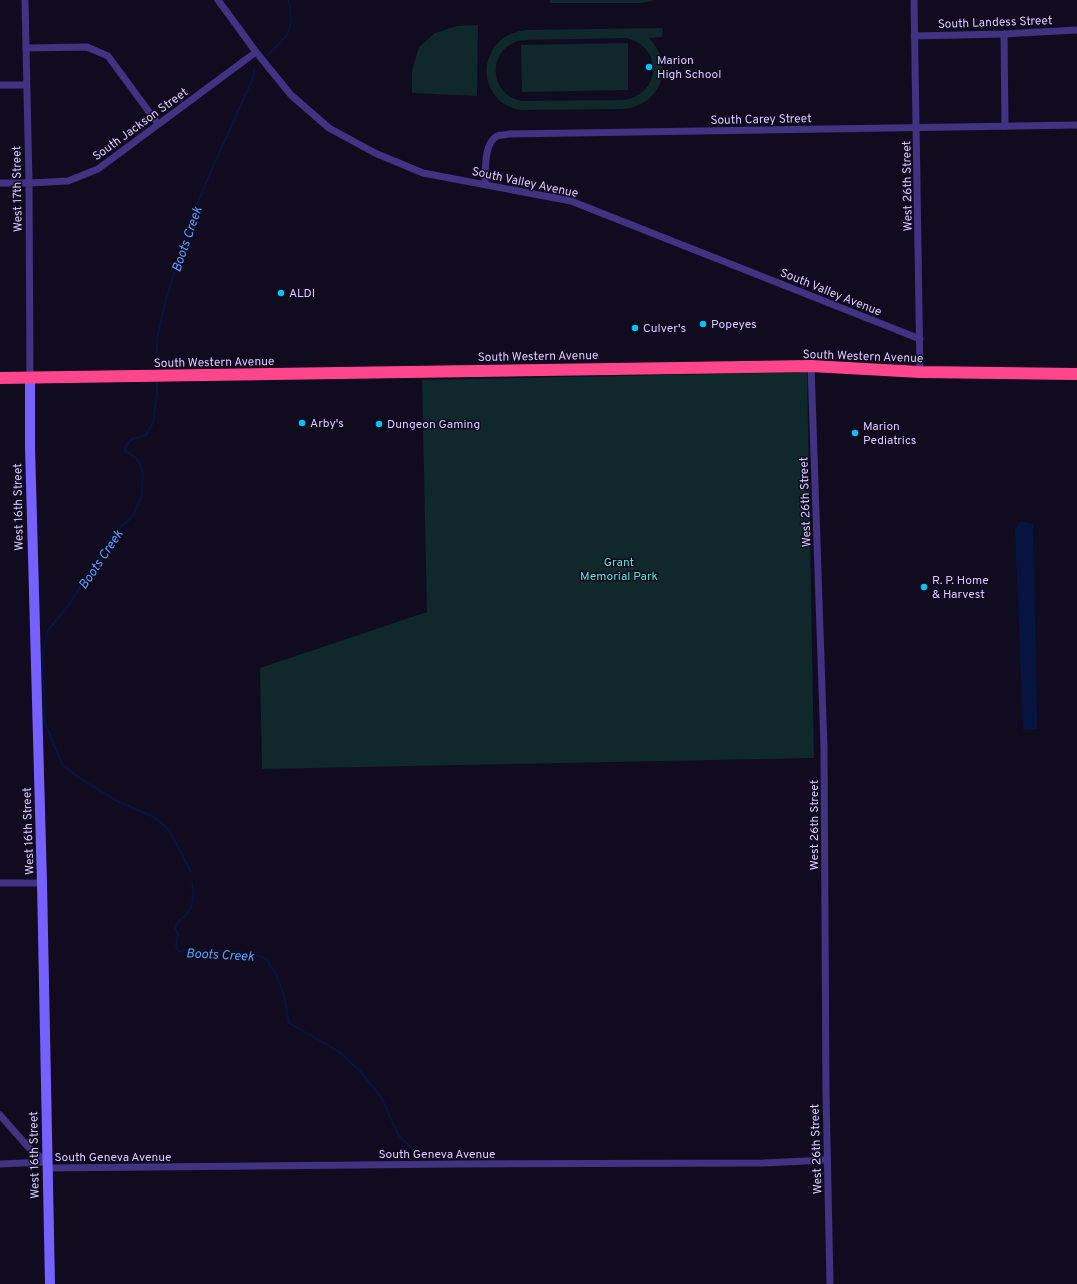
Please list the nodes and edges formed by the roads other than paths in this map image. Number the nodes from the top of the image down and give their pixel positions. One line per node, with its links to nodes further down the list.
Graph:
1 (25, 0): 7 (street, West 17th Street)
2 (218, 0): 8 (street, South Valley Avenue)
3 (914, 0): 6 (street, West 26th Street)
4 (1077, 30): 5 (street, South Landess Street)
5 (1004, 34): 6 (street, South Landess Street); 13 (street)
6 (914, 36): 14 (street, West 26th Street)
7 (26, 48): 10 (street, West 17th Street); 11 (street)
8 (256, 52): 11 (street, South Jackson Street); 17 (street, South Valley Avenue)
9 (0, 85): 10 (street)
10 (26, 85): 16 (street, West 17th Street)
11 (158, 124): 16 (street, South Jackson Street)
12 (1077, 124): 13 (street, South Carey Street)
13 (1004, 126): 14 (street, South Carey Street)
14 (917, 128): 17 (street, South Carey Street); 18 (street, West 26th Street)
15 (0, 183): 16 (street, South Jackson Street)
16 (28, 184): 23 (street, West 17th Street)
17 (485, 184): 18 (street, South Valley Avenue)
18 (920, 339): 20 (street, West 26th Street)
19 (811, 366): 20 (highway, South Western Avenue); 23 (highway, South Western Avenue); 27 (street, West 26th Street)
20 (920, 372): 21 (highway, South Western Avenue)
21 (1077, 374)
22 (0, 378): 23 (highway, South Western Avenue)
23 (30, 378): 25 (street, West 16th Street)
24 (0, 883): 25 (street)
25 (42, 883): 29 (street, West 16th Street)
26 (0, 1115): 29 (street)
27 (827, 1160): 29 (street, South Geneva Avenue); 31 (street, West 26th Street)
28 (0, 1164): 29 (street, South Geneva Avenue)
29 (47, 1165): 30 (street, West 16th Street)
30 (50, 1284)
31 (830, 1284)

